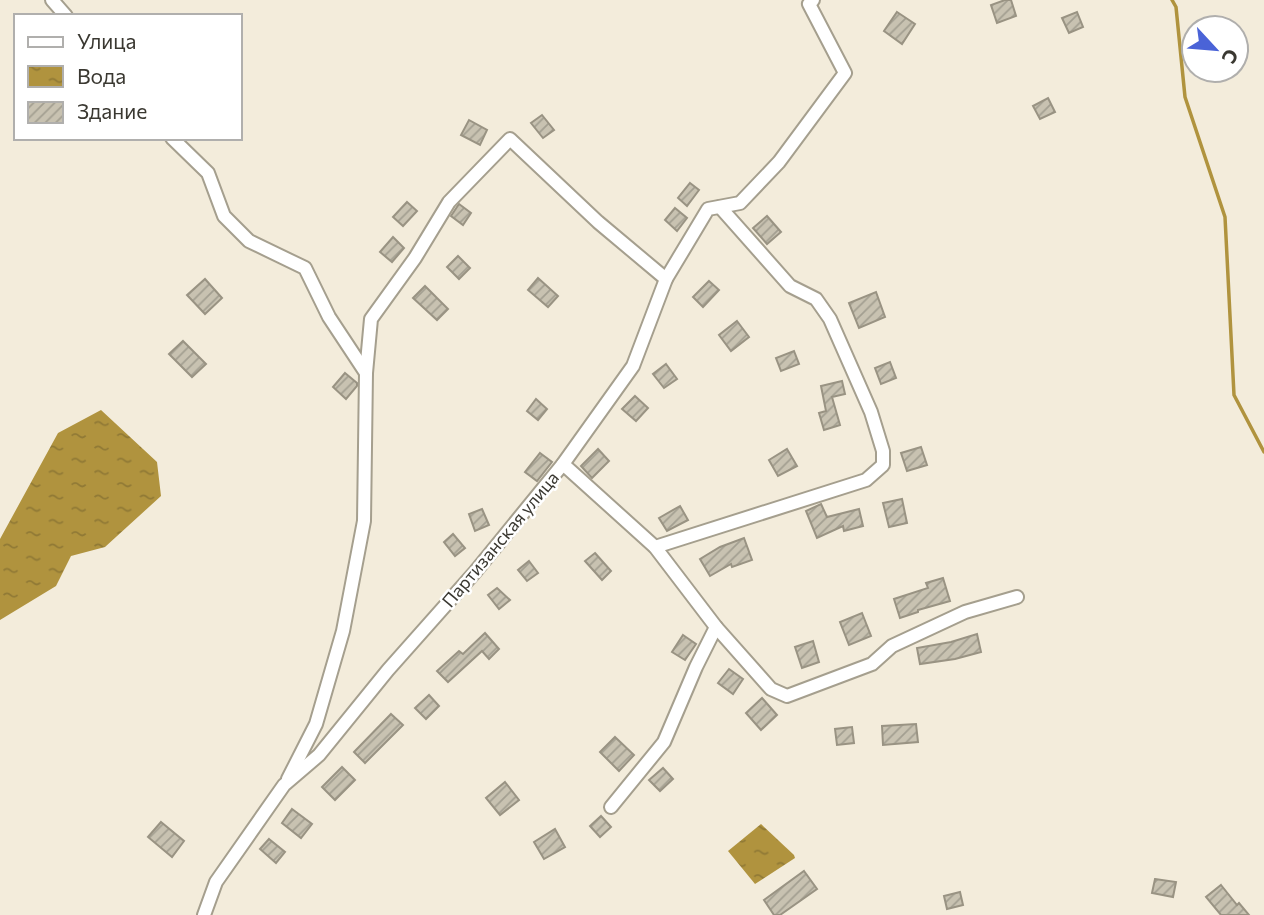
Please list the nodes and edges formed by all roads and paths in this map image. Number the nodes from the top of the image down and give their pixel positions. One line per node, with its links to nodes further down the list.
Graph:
1 (52, 0): 3 (street)
2 (813, 0): 5 (street, Партизанская улица)
3 (64, 14)
4 (174, 140): 7 (street)
5 (720, 207): 6 (street, Партизанская улица); 9 (street)
6 (667, 279): 7 (street); 8 (street, Партизанская улица)
7 (366, 373): 12 (street)
8 (563, 464): 9 (street); 12 (street, Партизанская улица)
9 (655, 547): 11 (street)
10 (1017, 597): 11 (street)
11 (716, 627): 13 (street)
12 (284, 785): 14 (street, Партизанская улица)
13 (611, 807)
14 (204, 915)

